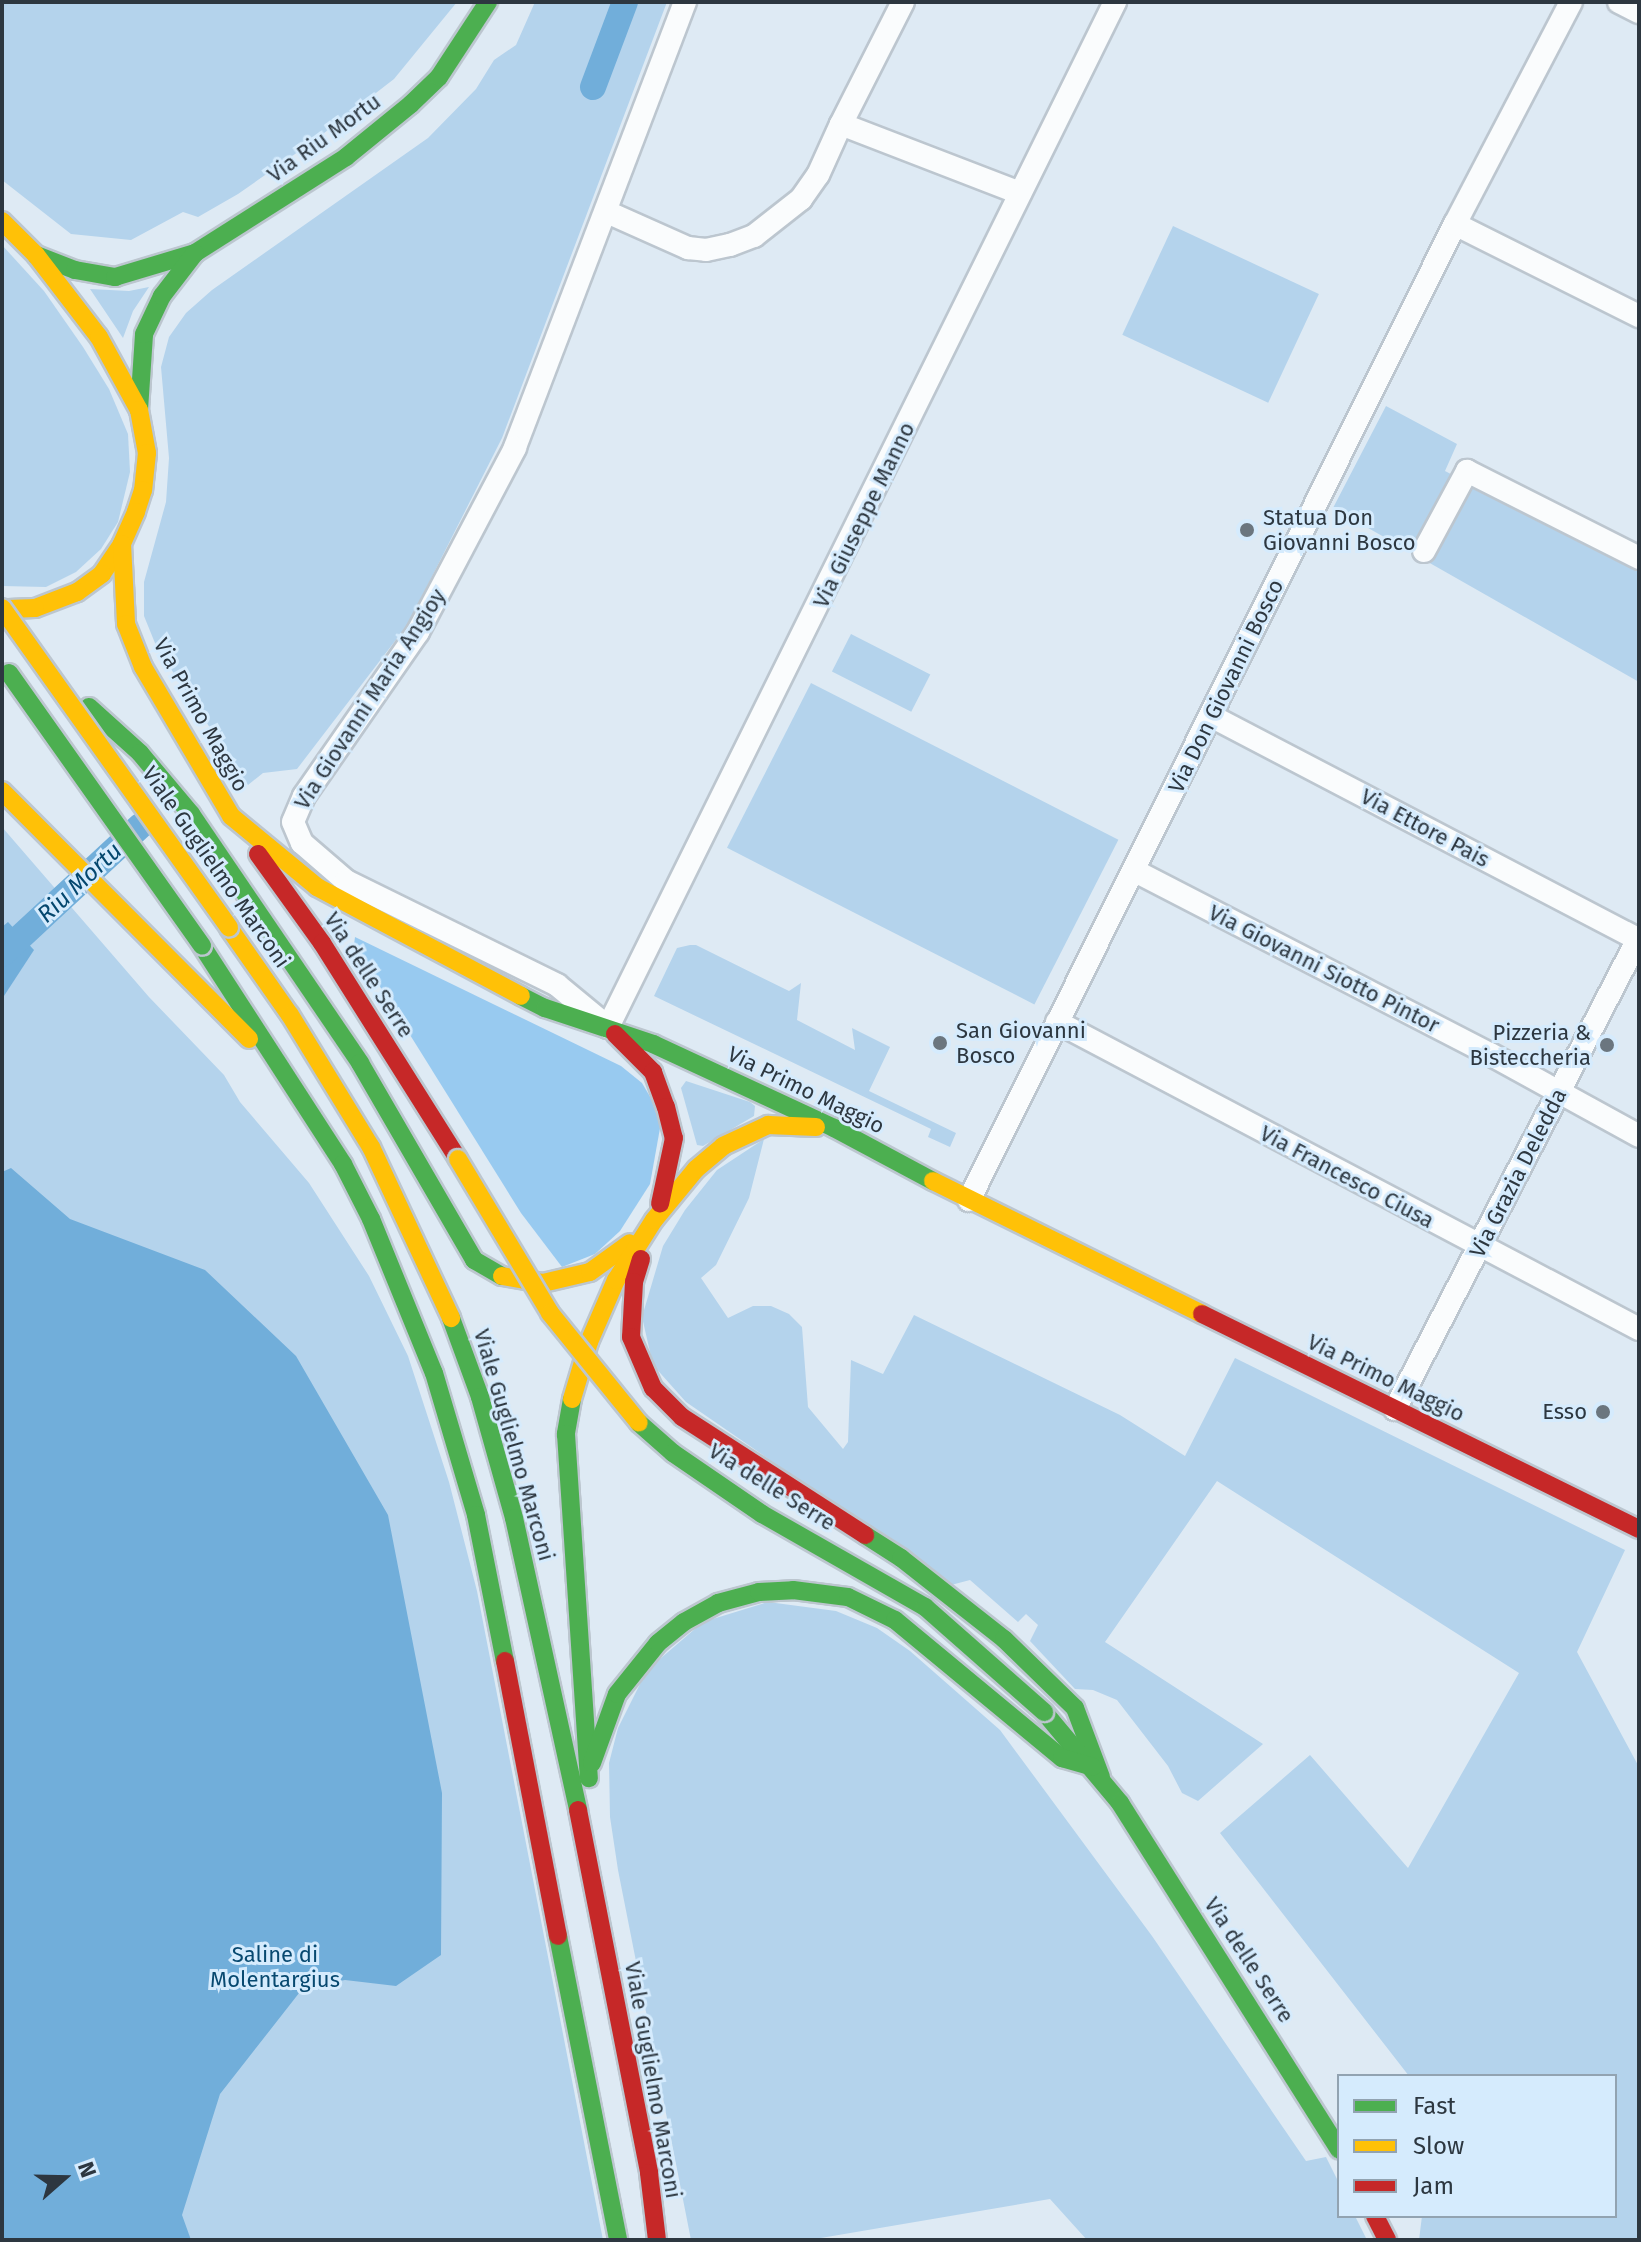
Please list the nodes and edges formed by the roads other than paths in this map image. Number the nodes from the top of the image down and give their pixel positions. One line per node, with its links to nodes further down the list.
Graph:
1 (488, 2): 13 (main road, Via Riu Mortu)
2 (685, 2): 10 (street, Via Giovanni Maria Angioy)
3 (903, 2): 8 (street)
4 (1115, 2): 9 (street, Via Giuseppe Manno)
5 (1571, 2): 12 (street, Via Don Giovanni Bosco)
6 (1619, 2): 7 (street)
7 (1639, 12)
8 (841, 124): 9 (street); 10 (street)
9 (1020, 193): 30 (street, Via Giuseppe Manno)
10 (607, 212): 30 (street, Via Giovanni Maria Angioy)
11 (2, 221): 14 (main road)
12 (1455, 224): 15 (street); 23 (street, Via Don Giovanni Bosco)
13 (195, 253): 14 (main road, Via Riu Mortu); 16 (main road, Via Riu Mortu)
14 (36, 255): 16 (main road)
15 (1639, 316)
16 (139, 410): 17 (main road)
17 (122, 544): 20 (main road); 25 (main road, Via Primo Maggio)
18 (1424, 551): 19 (street)
19 (1639, 558)
20 (2, 609): 44 (main road, Viale Guglielmo Marconi, bridge)
21 (4, 673): 22 (main road); 31 (main road, bridge)
22 (89, 707): 25 (main road); 36 (main road)
23 (1211, 716): 27 (street, Via Don Giovanni Bosco); 28 (street, Via Ettore Pais)
24 (2, 791): 31 (main road)
25 (218, 799): 26 (main road, Via Primo Maggio)
26 (231, 816): 30 (main road, Via Primo Maggio); 41 (main road, Via delle Serre, bridge)
27 (1135, 871): 29 (street, Via Don Giovanni Bosco); 32 (street, Via Giovanni Siotto Pintor)
28 (1639, 939): 32 (street, Via Grazia Deledda)
29 (1057, 1022): 35 (street, Via Don Giovanni Bosco); 37 (street, Via Francesco Ciusa)
30 (608, 1027): 33 (main road, Via Primo Maggio); 36 (main road)
31 (282, 1068): 46 (main road)
32 (1559, 1094): 34 (street, Via Giovanni Siotto Pintor); 37 (street, Via Grazia Deledda)
33 (834, 1128): 35 (main road, Via Primo Maggio); 36 (main road)
34 (1639, 1136)
35 (969, 1200): 39 (main road, Via Primo Maggio)
36 (654, 1220): 41 (main road); 42 (main road)
37 (1479, 1247): 38 (street, Via Francesco Ciusa); 39 (street, Via Grazia Deledda)
38 (1639, 1329)
39 (1395, 1409): 40 (main road, Via Primo Maggio)
40 (1639, 1529)
41 (1097, 1772): 42 (main road); 43 (main road, Via delle Serre)
42 (588, 1773): 44 (main road)
43 (1337, 2147)
44 (649, 2173): 47 (main road, Viale Guglielmo Marconi)
45 (1376, 2218): 48 (main road)
46 (618, 2240)
47 (657, 2240)
48 (1387, 2240)

